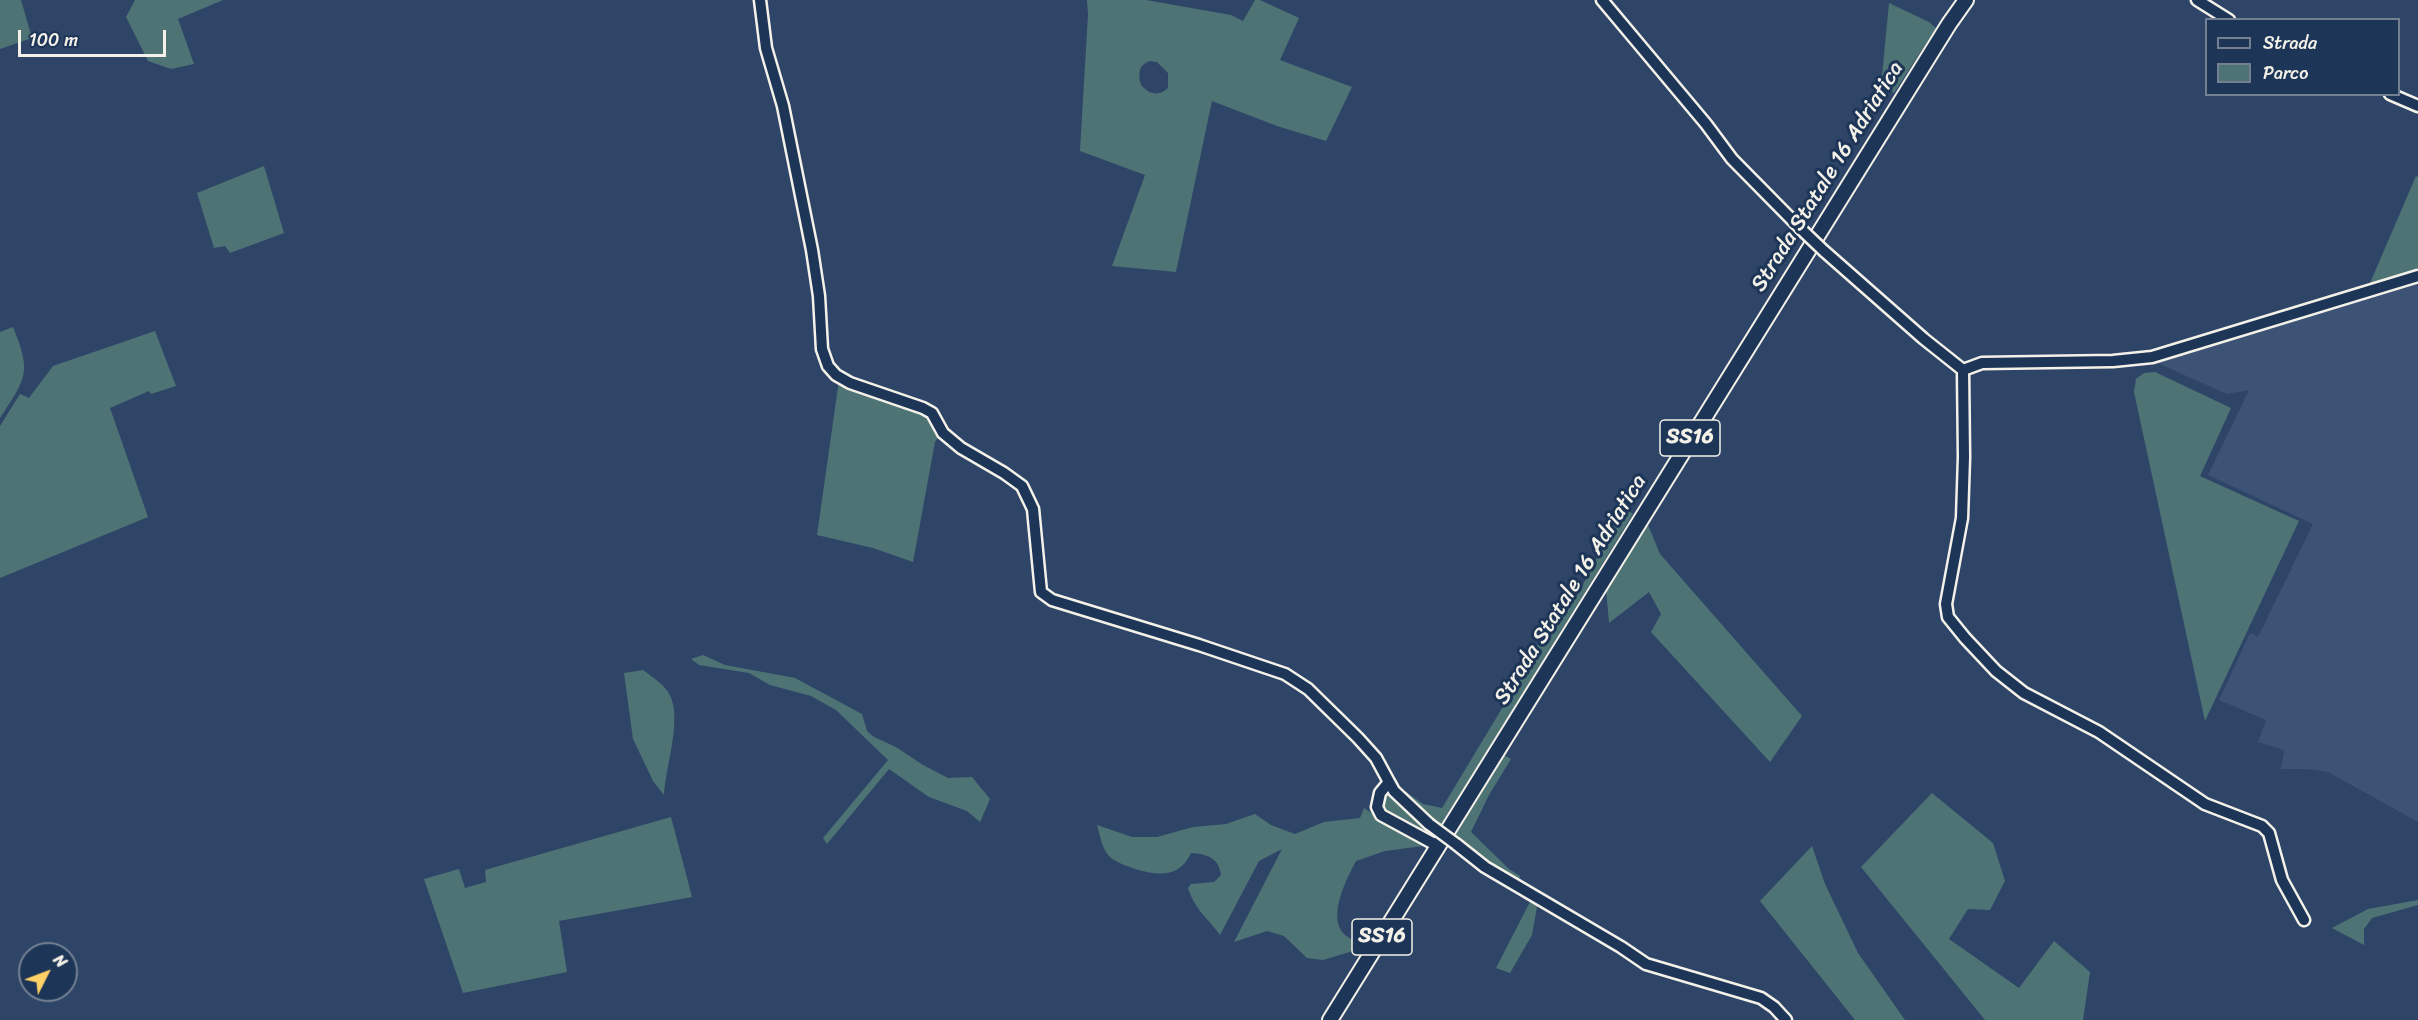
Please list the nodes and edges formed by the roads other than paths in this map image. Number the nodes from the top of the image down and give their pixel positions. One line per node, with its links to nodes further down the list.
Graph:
1 (759, 0): 10 (street)
2 (1602, 0): 9 (street, bridge)
3 (1966, 0): 11 (main road, Strada Statale 16 Adriatica / SS16)
4 (2197, 0): 5 (street)
5 (2226, 18)
6 (2395, 96): 7 (street)
7 (2418, 106)
8 (2418, 276): 9 (street)
9 (1963, 370): 12 (street)
10 (1389, 782): 11 (street); 14 (street, bridge)
11 (1436, 850): 13 (main road, Strada Statale 16 Adriatica / SS16)
12 (2304, 920)
13 (1330, 1020)
14 (1786, 1020)

